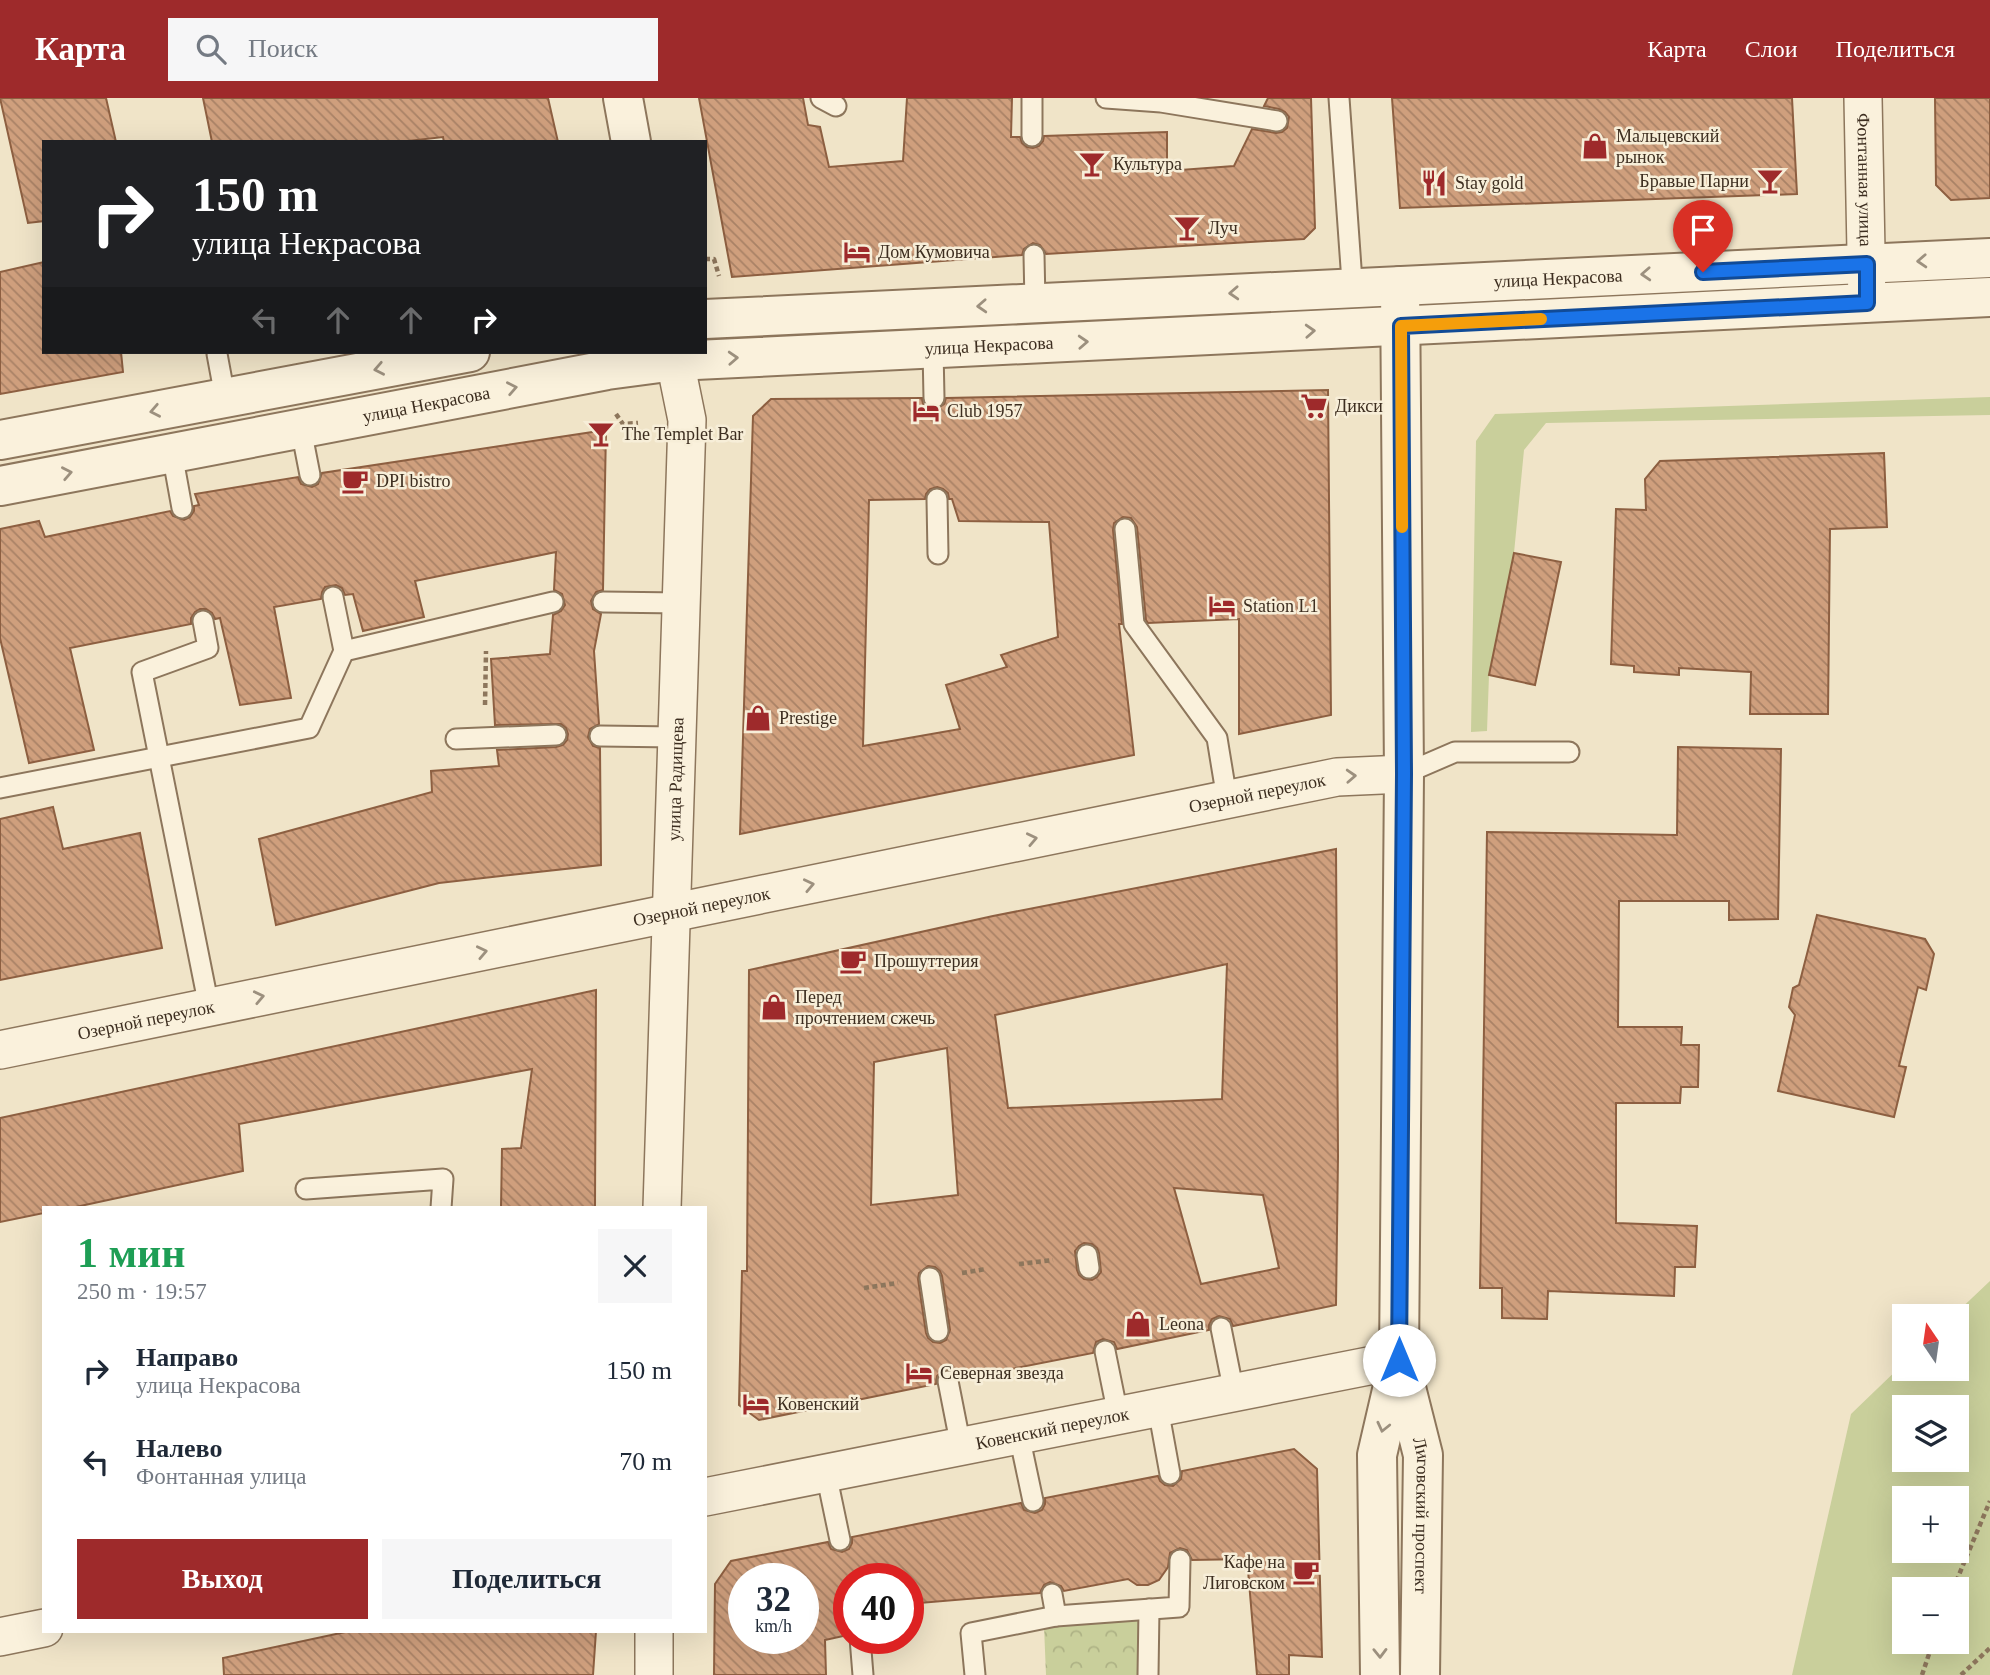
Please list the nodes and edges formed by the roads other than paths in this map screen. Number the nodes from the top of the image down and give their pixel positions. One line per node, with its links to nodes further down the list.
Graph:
1 (1032, 98): 7 (lane)
2 (1106, 98): 6 (lane)
3 (1339, 98): 13 (lane)
4 (1863, 98): 11 (street, Фонтанная улица)
5 (630, 100): 8 (street)
6 (1277, 121)
7 (1032, 136)
8 (631, 140)
9 (1034, 255): 15 (lane)
10 (1990, 258): 11 (street, улица Некрасова, one-way to 11)
11 (1867, 264): 12 (street, улица Некрасова, one-way to 12); 16 (street, Фонтанная улица)
12 (1400, 286): 13 (street, улица Некрасова); 18 (street, Лиговский проспект)
13 (1353, 288): 15 (street, улица Некрасова, one-way to 15); 19 (lane)
14 (1990, 297): 16 (street, улица Некрасова)
15 (1035, 303): 17 (street, улица Некрасова, one-way to 17)
16 (1867, 303): 18 (street, улица Некрасова)
17 (707, 318)
18 (1401, 326): 19 (street, улица Некрасова); 47 (street, Лиговский проспект)
19 (1354, 329): 20 (street, улица Некрасова, one-way to 19)
20 (933, 349): 23 (street, улица Некрасова, one-way to 20); 25 (lane)
21 (217, 354): 24 (lane)
22 (430, 355): 24 (street, one-way to 24)
23 (674, 356): 26 (street, улица Некрасова, one-way to 23); 38 (street, улица Радищева)
24 (225, 397): 27 (street, one-way to 27)
25 (934, 398)
26 (301, 429): 28 (street, улица Некрасова); 29 (lane)
27 (0, 440)
28 (172, 453): 30 (street, улица Некрасова, one-way to 28); 32 (lane)
29 (310, 475)
30 (0, 486)
31 (937, 499): 34 (lane)
32 (182, 508)
33 (1125, 529): 49 (lane)
34 (938, 554)
35 (333, 597): 40 (lane)
36 (553, 602): 40 (lane)
37 (603, 602): 38 (lane)
38 (681, 603): 43 (street, улица Радищева)
39 (203, 621): 46 (lane)
40 (344, 651): 46 (lane)
41 (556, 735): 44 (lane)
42 (600, 736): 43 (lane)
43 (676, 737): 50 (street, улица Радищева)
44 (456, 739)
45 (1569, 752): 47 (lane)
46 (159, 757): 48 (lane); 51 (lane)
47 (1404, 774): 49 (street, Озерной переулок, one-way to 47); 60 (street, Лиговский проспект)
48 (0, 788)
49 (1227, 799): 50 (street, Озерной переулок, one-way to 49)
50 (670, 914): 51 (street, Озерной переулок, one-way to 50); 55 (street, улица Радищева)
51 (209, 1007): 52 (street, Озерной переулок)
52 (0, 1050)
53 (306, 1189): 54 (lane)
54 (441, 1206)
55 (662, 1206)
56 (930, 1278): 58 (lane)
57 (1221, 1328): 62 (lane)
58 (938, 1331)
59 (1105, 1351): 64 (lane)
60 (1399, 1360): 62 (street, Ковенский переулок); 84 (street, Лиговский проспект, one-way to 84); 85 (street, Лиговский проспект)
61 (948, 1381): 66 (lane)
62 (1234, 1392): 63 (street, Ковенский переулок)
63 (1158, 1408): 64 (street, Ковенский переулок); 68 (lane)
64 (1118, 1415): 65 (street, Ковенский переулок)
65 (1019, 1435): 66 (street, Ковенский переулок); 70 (lane)
66 (961, 1447): 67 (street, Ковенский переулок)
67 (826, 1473): 69 (street, Ковенский переулок); 71 (lane)
68 (1170, 1474)
69 (707, 1497)
70 (1033, 1501)
71 (840, 1539)
72 (1181, 1560): 74 (lane)
73 (1052, 1594): 75 (lane)
74 (1149, 1609): 75 (lane); 83 (lane)
75 (1056, 1616): 82 (lane)
76 (42, 1628): 78 (street)
77 (654, 1633): 80 (street)
78 (0, 1637)
79 (861, 1654): 81 (lane)
80 (654, 1675)
81 (863, 1675)
82 (975, 1675)
83 (1149, 1675)
84 (1380, 1675)
85 (1420, 1675)

